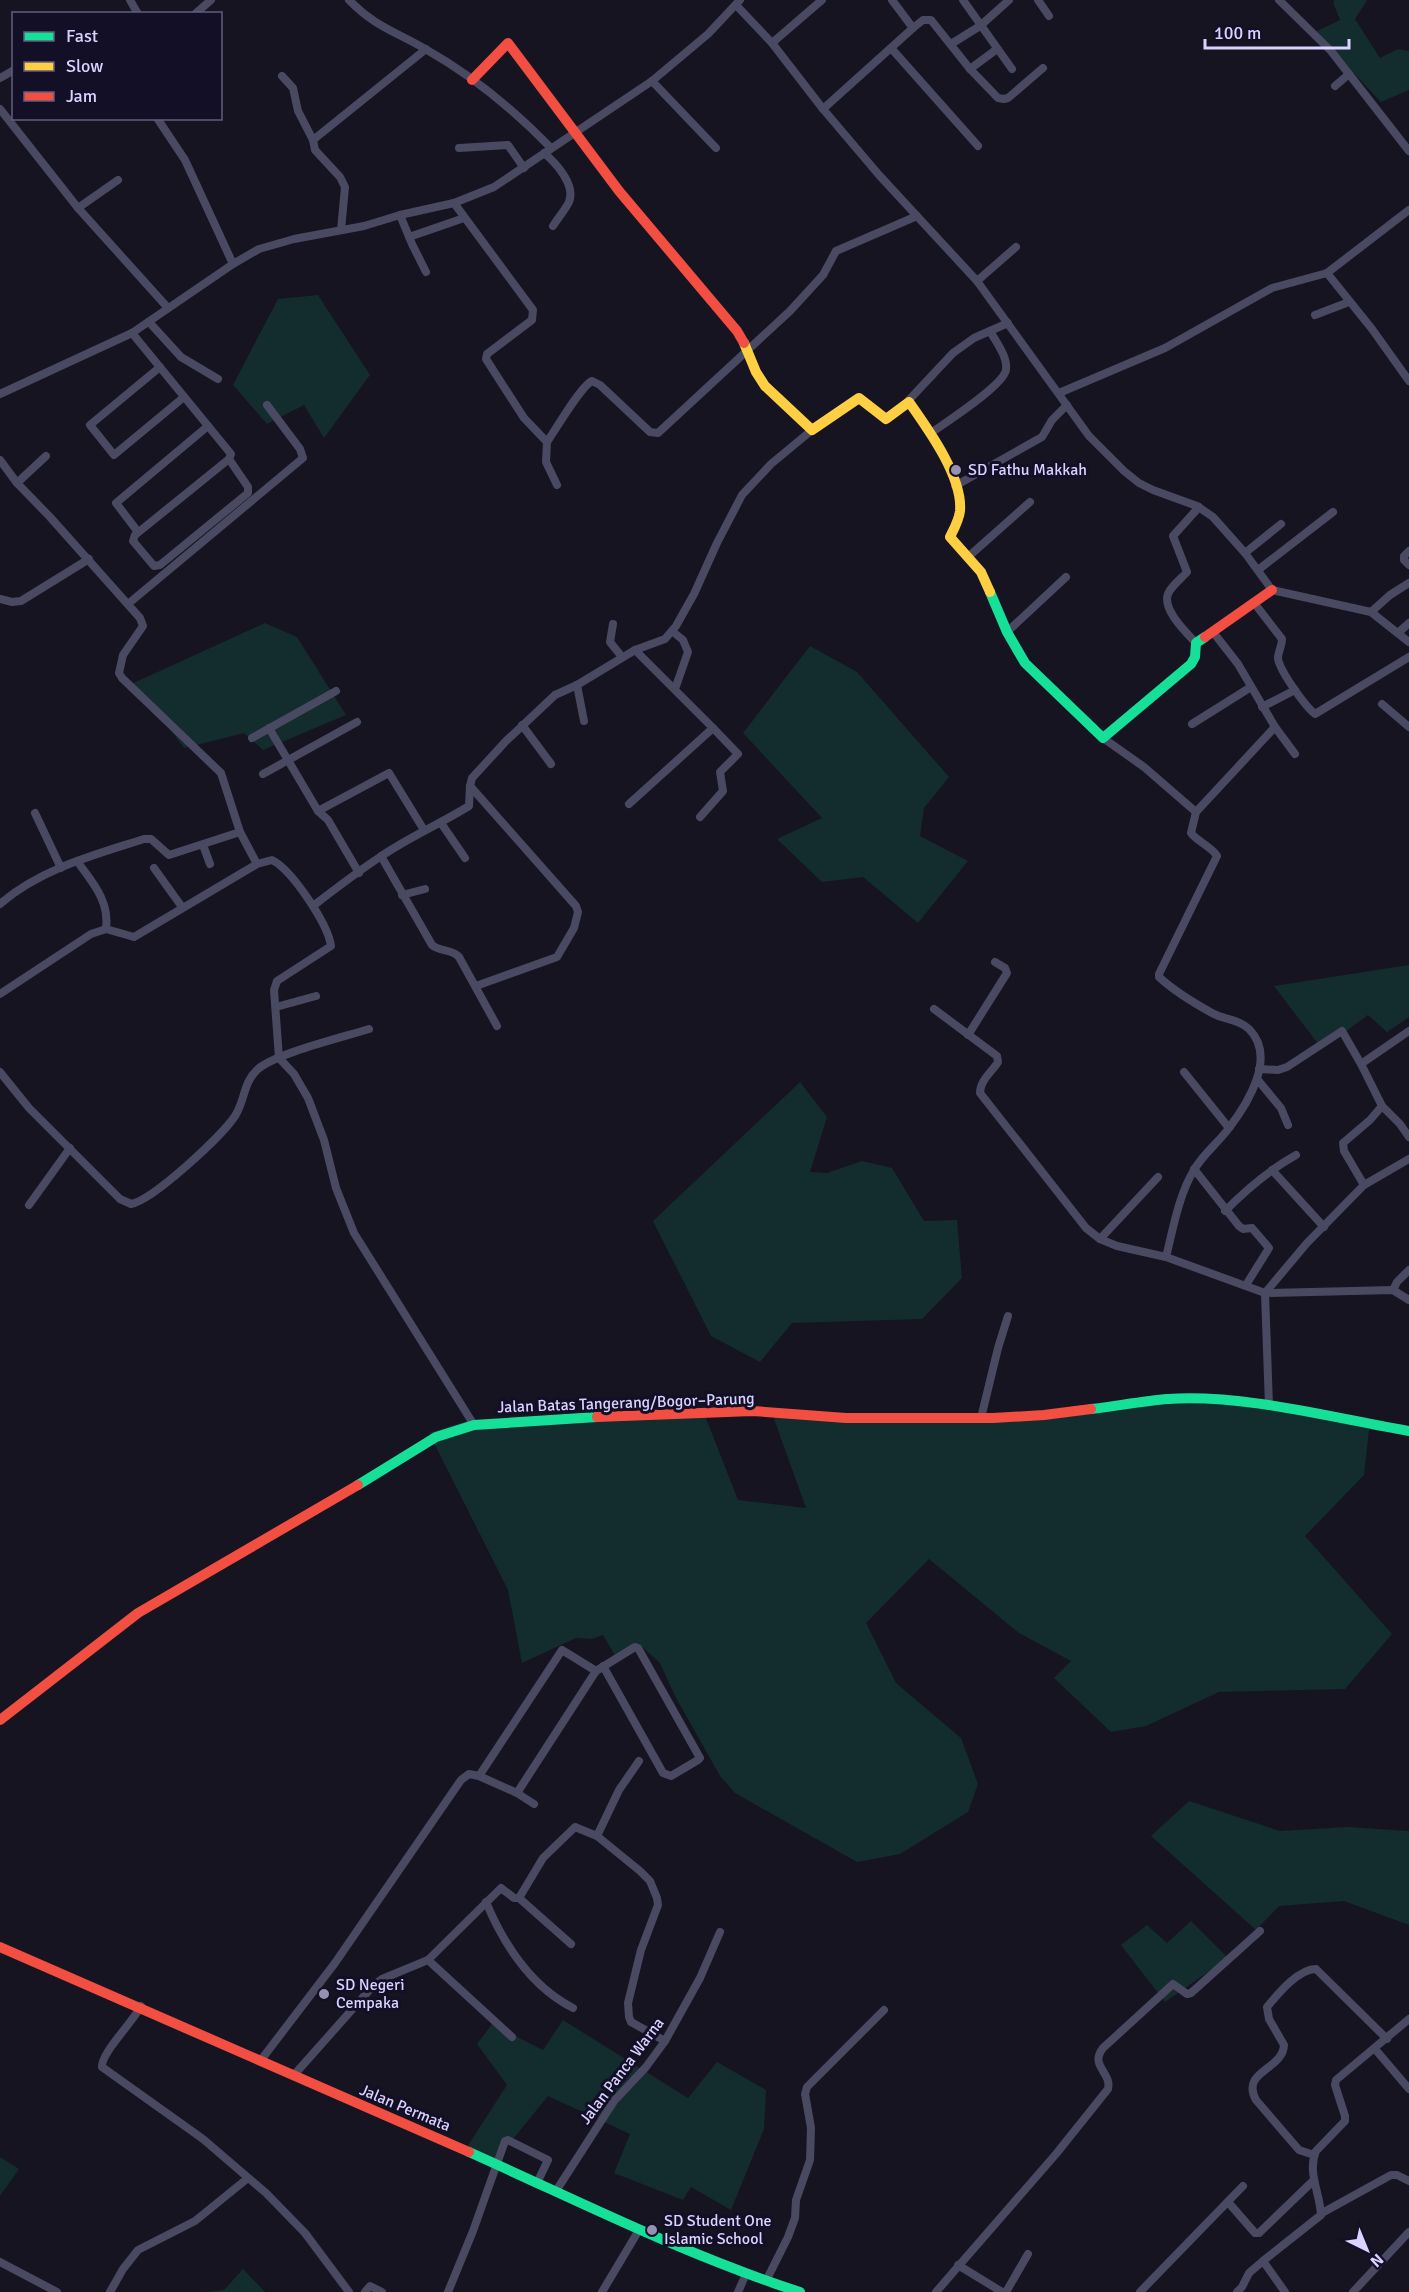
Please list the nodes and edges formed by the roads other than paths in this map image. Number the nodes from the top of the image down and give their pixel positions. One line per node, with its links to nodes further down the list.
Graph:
1 (211, 0): 10 (street)
2 (349, 0): 17 (street)
3 (822, 0): 14 (street)
4 (892, 0): 13 (street)
5 (963, 0): 12 (street)
6 (1009, 0): 12 (street)
7 (1038, 0): 11 (street)
8 (1279, 0): 22 (street)
9 (738, 2): 14 (street); 25 (street)
10 (197, 12)
11 (1049, 16)
12 (980, 26): 15 (street); 18 (street)
13 (913, 28): 15 (street); 16 (street)
14 (772, 43): 28 (street)
15 (951, 44): 20 (street)
16 (891, 48): 28 (street); 32 (street)
17 (426, 49): 24 (street); 31 (street)
18 (997, 50): 20 (street); 21 (street)
19 (1043, 68): 20 (street)
20 (970, 69)
21 (1012, 69)
22 (1349, 74): 26 (street); 36 (street)
23 (282, 76): 31 (street)
24 (472, 80): 30 (main road); 35 (street)
25 (652, 81): 30 (street); 34 (street)
26 (1335, 86)
27 (0, 109): 40 (street)
28 (823, 109): 43 (street)
29 (158, 120): 49 (street)
30 (574, 132): 35 (street); 60 (main road)
31 (313, 140): 46 (street)
32 (978, 146)
33 (459, 148): 37 (street)
34 (716, 148)
35 (548, 151): 37 (street); 45 (street)
36 (1409, 151)
37 (524, 168): 39 (street)
38 (118, 180): 40 (street)
39 (454, 203): 42 (street); 44 (street)
40 (78, 208): 54 (street)
41 (1409, 210): 51 (street)
42 (400, 214): 46 (street); 47 (street)
43 (917, 216): 52 (street); 60 (street)
44 (464, 218): 47 (street); 73 (street)
45 (553, 226)
46 (341, 230): 49 (street)
47 (408, 237): 50 (street)
48 (1016, 247): 52 (street)
49 (233, 264): 54 (street)
50 (426, 272)
51 (1327, 273): 53 (street); 64 (street)
52 (977, 282): 57 (street)
53 (1349, 302): 55 (street); 63 (street)
54 (168, 308): 56 (street)
55 (1315, 315)
56 (149, 322): 59 (street); 62 (street)
57 (1008, 323): 58 (street); 64 (street)
58 (990, 331): 67 (street); 72 (street)
59 (132, 333): 61 (street); 65 (street)
60 (749, 351): 71 (main road); 73 (street)
61 (160, 367): 66 (street); 66 (street)
62 (218, 379)
63 (1409, 381)
64 (1059, 393): 69 (street)
65 (0, 394)
66 (184, 397): 70 (street)
67 (908, 401): 71 (main road); 72 (main road)
68 (267, 405): 95 (street)
69 (1067, 405): 79 (street); 81 (street)
70 (208, 426): 75 (street); 84 (street)
71 (812, 430): 100 (street)
72 (931, 433): 79 (main road)
73 (547, 442): 78 (street)
74 (46, 456): 77 (street)
75 (229, 459): 84 (street); 84 (street)
76 (0, 460): 77 (street)
77 (17, 483): 88 (street)
78 (556, 485)
79 (955, 486): 87 (main road)
80 (1030, 502): 87 (street)
81 (1199, 507): 86 (street); 105 (street)
82 (1333, 512): 90 (street)
83 (1281, 524): 86 (street)
84 (138, 532)
85 (1409, 551): 89 (street)
86 (1245, 553): 90 (street)
87 (968, 557): 101 (main road)
88 (89, 559): 94 (street); 95 (street)
89 (1409, 565)
90 (1258, 570): 93 (street)
91 (1066, 578): 101 (street)
92 (1409, 583): 97 (street)
93 (1272, 590): 96 (main road); 97 (street)
94 (0, 599)
95 (128, 604): 138 (street)
96 (1255, 604): 102 (main road); 112 (street)
97 (1371, 612): 103 (street)
98 (1409, 623): 103 (street)
99 (613, 624): 107 (street)
100 (672, 631): 106 (street); 111 (street)
101 (1007, 632): 125 (main road)
102 (1213, 632): 105 (main road); 110 (street)
103 (1398, 633): 104 (street)
104 (1409, 642)
105 (1196, 644): 125 (main road)
106 (635, 650): 107 (street); 111 (street)
107 (622, 657): 109 (street)
108 (1409, 657): 112 (street)
109 (577, 685): 116 (street); 119 (street)
110 (1251, 687): 115 (street); 118 (street)
111 (675, 689): 123 (street)
112 (1295, 690): 115 (street)
113 (336, 691): 122 (street)
114 (1382, 704): 121 (street)
115 (1262, 707): 120 (street)
116 (584, 721)
117 (357, 722): 127 (street)
118 (1192, 724)
119 (522, 725): 128 (street); 130 (street)
120 (1275, 727): 126 (street); 133 (street)
121 (1409, 727)
122 (269, 728): 124 (street); 127 (street)
123 (713, 728): 131 (street); 135 (street)
124 (252, 738)
125 (1103, 738): 133 (street)
126 (1295, 754)
127 (288, 760): 129 (street); 132 (street)
128 (551, 764)
129 (263, 774)
130 (470, 786): 136 (street); 155 (street)
131 (629, 804)
132 (318, 812): 137 (street); 147 (street)
133 (1196, 812): 166 (street)
134 (35, 813): 145 (street)
135 (700, 817)
136 (441, 823): 137 (street); 141 (street)
137 (424, 830): 140 (street)
138 (240, 832): 139 (street); 144 (street)
139 (203, 845): 142 (street); 143 (street)
140 (381, 856): 147 (street); 149 (street)
141 (465, 858)
142 (77, 861): 145 (street); 153 (street)
143 (210, 864)
144 (257, 864): 151 (street); 152 (street)
145 (61, 868): 150 (street)
146 (154, 868): 152 (street)
147 (359, 873): 151 (street)
148 (425, 889): 149 (street)
149 (402, 895): 155 (street)
150 (0, 904)
151 (313, 906): 158 (street)
152 (182, 907): 153 (street)
153 (106, 929): 156 (street)
154 (995, 962): 163 (street)
155 (476, 986): 160 (street)
156 (0, 994)
157 (316, 996): 158 (street)
158 (276, 1007): 164 (street)
159 (934, 1009): 163 (street)
160 (497, 1026)
161 (369, 1029): 164 (street)
162 (1409, 1031): 165 (street)
163 (968, 1035): 184 (street)
164 (279, 1058): 174 (street); 194 (street)
165 (1361, 1064): 166 (street); 170 (street)
166 (1259, 1069): 169 (street)
167 (0, 1072): 174 (street)
168 (1184, 1072): 172 (street)
169 (1257, 1079): 171 (street); 172 (street)
170 (1382, 1106): 173 (street); 180 (street)
171 (1288, 1125)
172 (1229, 1128): 177 (street)
173 (1409, 1137)
174 (70, 1148): 181 (street)
175 (1296, 1155): 178 (street)
176 (1409, 1159): 180 (street)
177 (1194, 1169): 182 (street); 185 (street)
178 (1272, 1170): 182 (street); 183 (street)
179 (1158, 1176): 184 (street)
180 (1365, 1185): 183 (street)
181 (29, 1205)
182 (1226, 1211): 187 (street)
183 (1324, 1227): 189 (street)
184 (1100, 1239): 185 (street)
185 (1166, 1257): 187 (street)
186 (1409, 1270): 188 (street)
187 (1246, 1285): 189 (street)
188 (1393, 1290): 189 (street); 190 (street)
189 (1265, 1293): 192 (street)
190 (1409, 1300)
191 (1008, 1316): 193 (street)
192 (1269, 1406): 193 (main road, Jalan Batas Tangerang/Bogor–Parung); 195 (main road, Jalan Batas Tangerang/Bogor–Parung)
193 (981, 1418): 194 (main road, Jalan Batas Tangerang/Bogor–Parung)
194 (474, 1425): 197 (main road, Jalan Batas Tangerang/Bogor–Parung)
195 (1409, 1431)
196 (599, 1669): 196 (street); 199 (street); 200 (street)
197 (0, 1720)
198 (639, 1761): 202 (street)
199 (478, 1776): 200 (street); 218 (street)
200 (517, 1793): 201 (street)
201 (534, 1804)
202 (597, 1836): 203 (street); 216 (street)
203 (519, 1898): 204 (street); 207 (street)
204 (486, 1902): 209 (street); 211 (street)
205 (1260, 1931): 236 (street)
206 (720, 1932): 216 (street, Jalan Panca Warna)
207 (571, 1944)
208 (0, 1948): 210 (main road, Jalan Permata)
209 (428, 1960): 214 (street); 219 (street)
210 (141, 2006): 218 (main road, Jalan Permata); 223 (street)
211 (573, 2008)
212 (884, 2010): 238 (street)
213 (1409, 2019): 215 (street)
214 (512, 2037)
215 (1387, 2039): 217 (street); 221 (street)
216 (665, 2041): 228 (street, Jalan Panca Warna)
217 (1375, 2049): 220 (street); 221 (street)
218 (261, 2060): 219 (main road, Jalan Permata)
219 (294, 2075): 222 (main road, Jalan Permata)
220 (1409, 2089)
221 (1314, 2155): 224 (street)
222 (497, 2165): 226 (main road, Jalan Permata); 226 (street); 244 (street)
223 (248, 2178): 239 (street); 241 (street)
224 (1314, 2180): 229 (street); 230 (street)
225 (1409, 2181): 230 (street)
226 (537, 2182): 228 (main road, Jalan Permata)
227 (1243, 2186): 229 (street)
228 (556, 2191): 231 (main road, Jalan Permata)
229 (1228, 2202): 250 (street)
230 (1322, 2213): 234 (street)
231 (639, 2230): 237 (main road, Jalan Permata); 245 (street)
232 (1409, 2232): 253 (street)
233 (1028, 2254): 249 (street)
234 (1263, 2261): 251 (street); 252 (street)
235 (0, 2262): 240 (street)
236 (958, 2265): 248 (street); 249 (street)
237 (746, 2274): 238 (main road, Jalan Permata); 246 (street)
238 (766, 2281): 247 (main road, Jalan Permata)
239 (113, 2291)
240 (57, 2292)
241 (349, 2292)
242 (365, 2292): 243 (street)
243 (382, 2292)
244 (448, 2292)
245 (602, 2292)
246 (738, 2292)
247 (800, 2292)
248 (936, 2292)
249 (1004, 2292)
250 (1140, 2292)
251 (1237, 2292)
252 (1285, 2292)
253 (1353, 2292)

